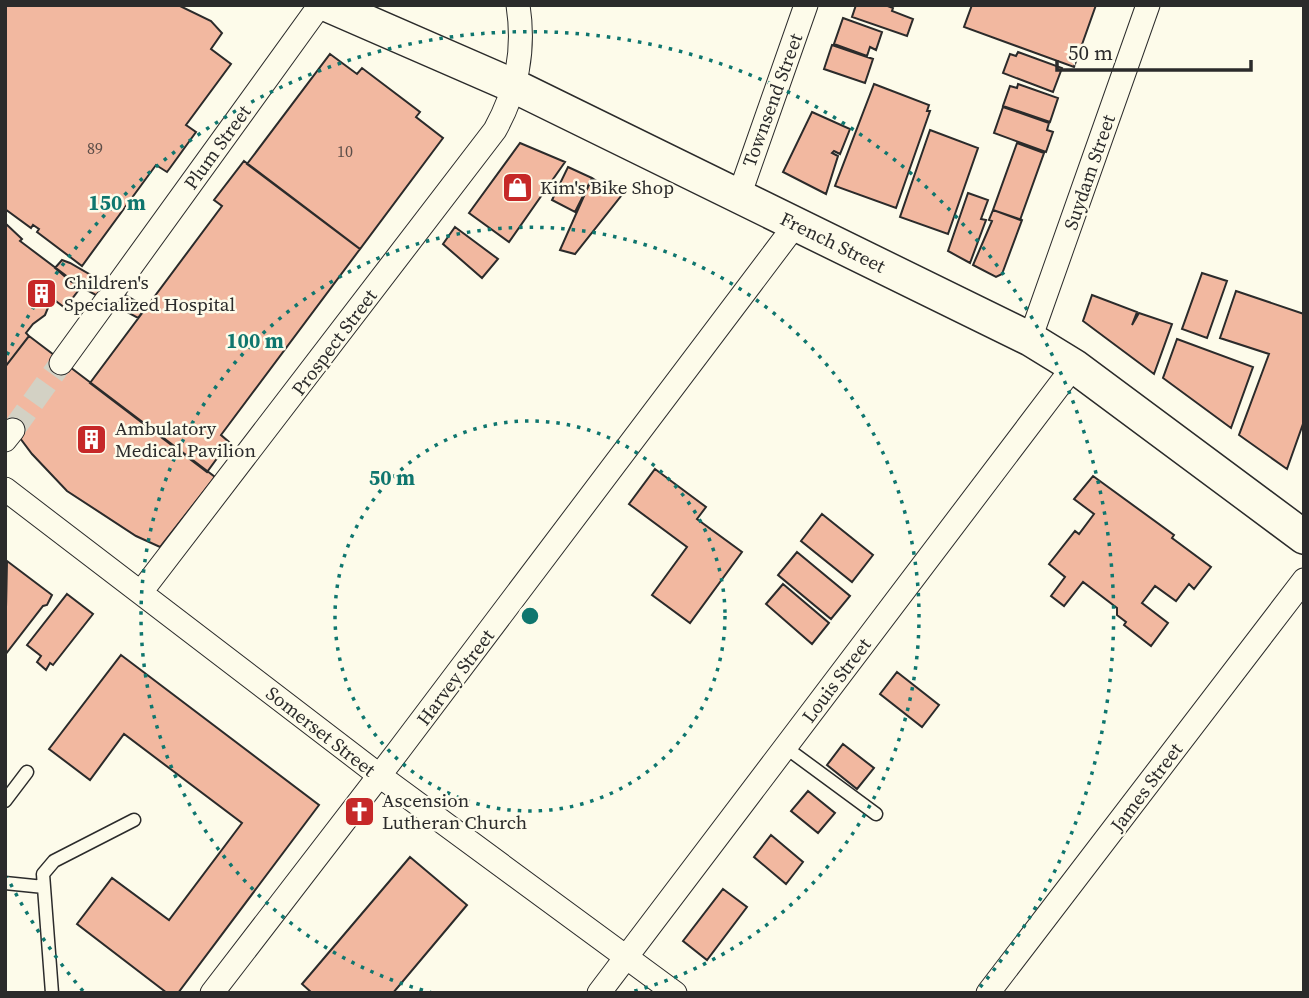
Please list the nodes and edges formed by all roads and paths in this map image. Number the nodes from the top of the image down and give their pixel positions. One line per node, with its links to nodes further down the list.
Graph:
1 (320, 5): 10 (street, Plum Street)
2 (328, 5): 6 (main road, French Street)
3 (518, 5): 6 (street, Prospect Street)
4 (806, 5): 7 (street, Townsend Street)
5 (1148, 5): 9 (street, Suydam Street)
6 (514, 86): 7 (main road, French Street); 15 (street, Prospect Street)
7 (738, 196): 8 (main road, French Street)
8 (796, 225): 9 (main road, French Street); 18 (street, Harvey Street)
9 (1030, 339): 11 (main road, French Street)
10 (61, 363)
11 (1074, 366): 13 (main road, French Street); 16 (street, Louis Street)
12 (5, 489): 15 (street, Somerset Street)
13 (1303, 534)
14 (1304, 580): 29 (street, James Street)
15 (142, 592): 18 (street, Somerset Street)
16 (785, 747): 20 (lane); 24 (street, Louis Street)
17 (27, 772): 19 (lane)
18 (380, 776): 24 (street, Somerset Street); 26 (street, Harvey Street)
19 (5, 801)
20 (876, 814)
21 (134, 820): 23 (lane)
22 (5, 883): 23 (lane)
23 (44, 887): 25 (lane)
24 (626, 956): 27 (street, Louis Street); 28 (street, Somerset Street)
25 (52, 993)
26 (212, 993)
27 (599, 993)
28 (675, 993)
29 (988, 993)

